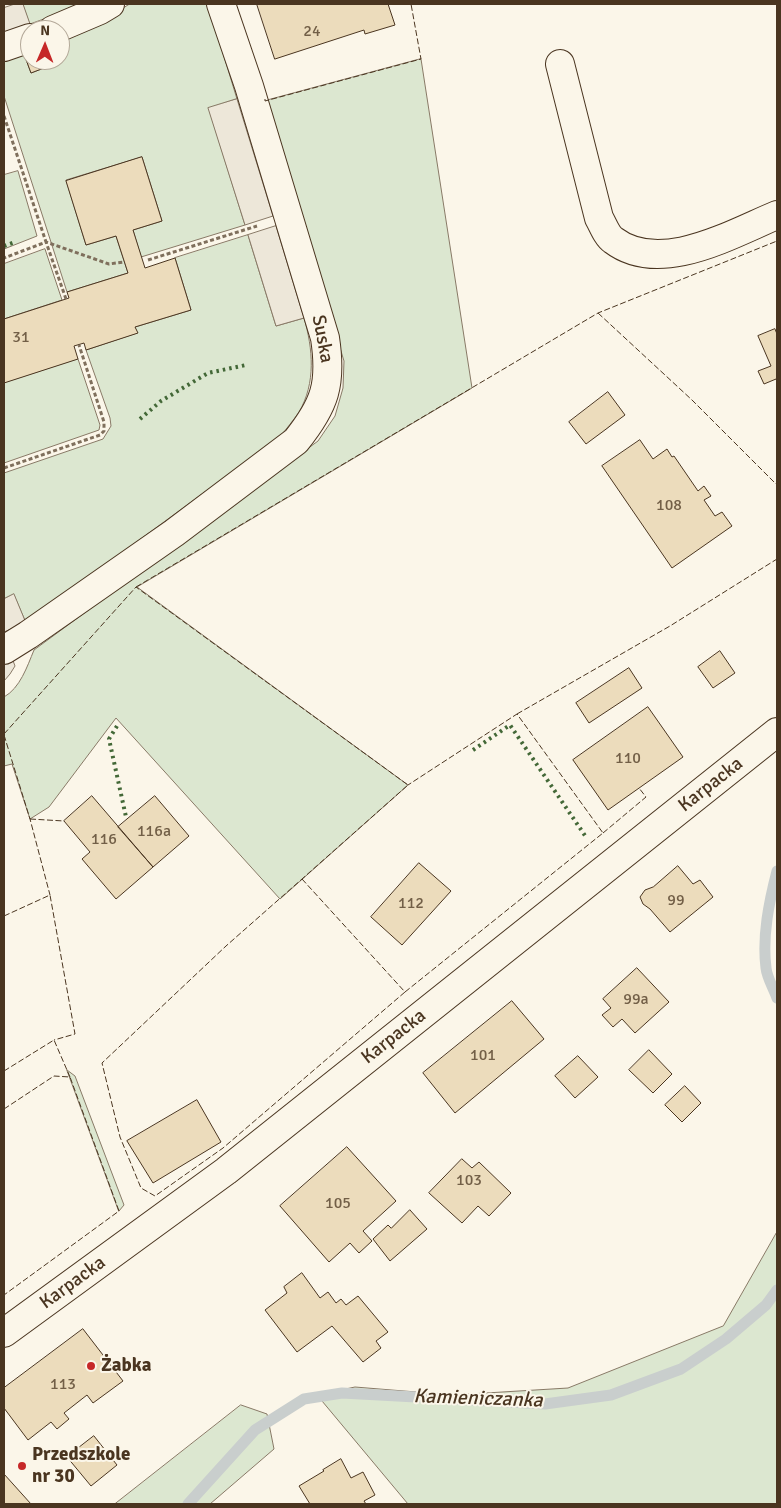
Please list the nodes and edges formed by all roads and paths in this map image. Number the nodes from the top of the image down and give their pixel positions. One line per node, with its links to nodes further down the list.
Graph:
1 (110, 4): 3 (street)
2 (222, 4): 9 (street, Suska)
3 (70, 23)
4 (20, 41): 5 (street)
5 (4, 47)
6 (560, 64): 8 (street)
7 (4, 116): 10 (path)
8 (777, 215)
9 (288, 217): 12 (path); 17 (street, Suska)
10 (46, 242): 11 (path); 13 (path); 14 (path)
11 (4, 258)
12 (148, 260)
13 (124, 262)
14 (66, 299)
15 (79, 345): 16 (path)
16 (4, 468)
17 (4, 650)
18 (777, 732): 19 (street, Karpacka)
19 (4, 1333)

